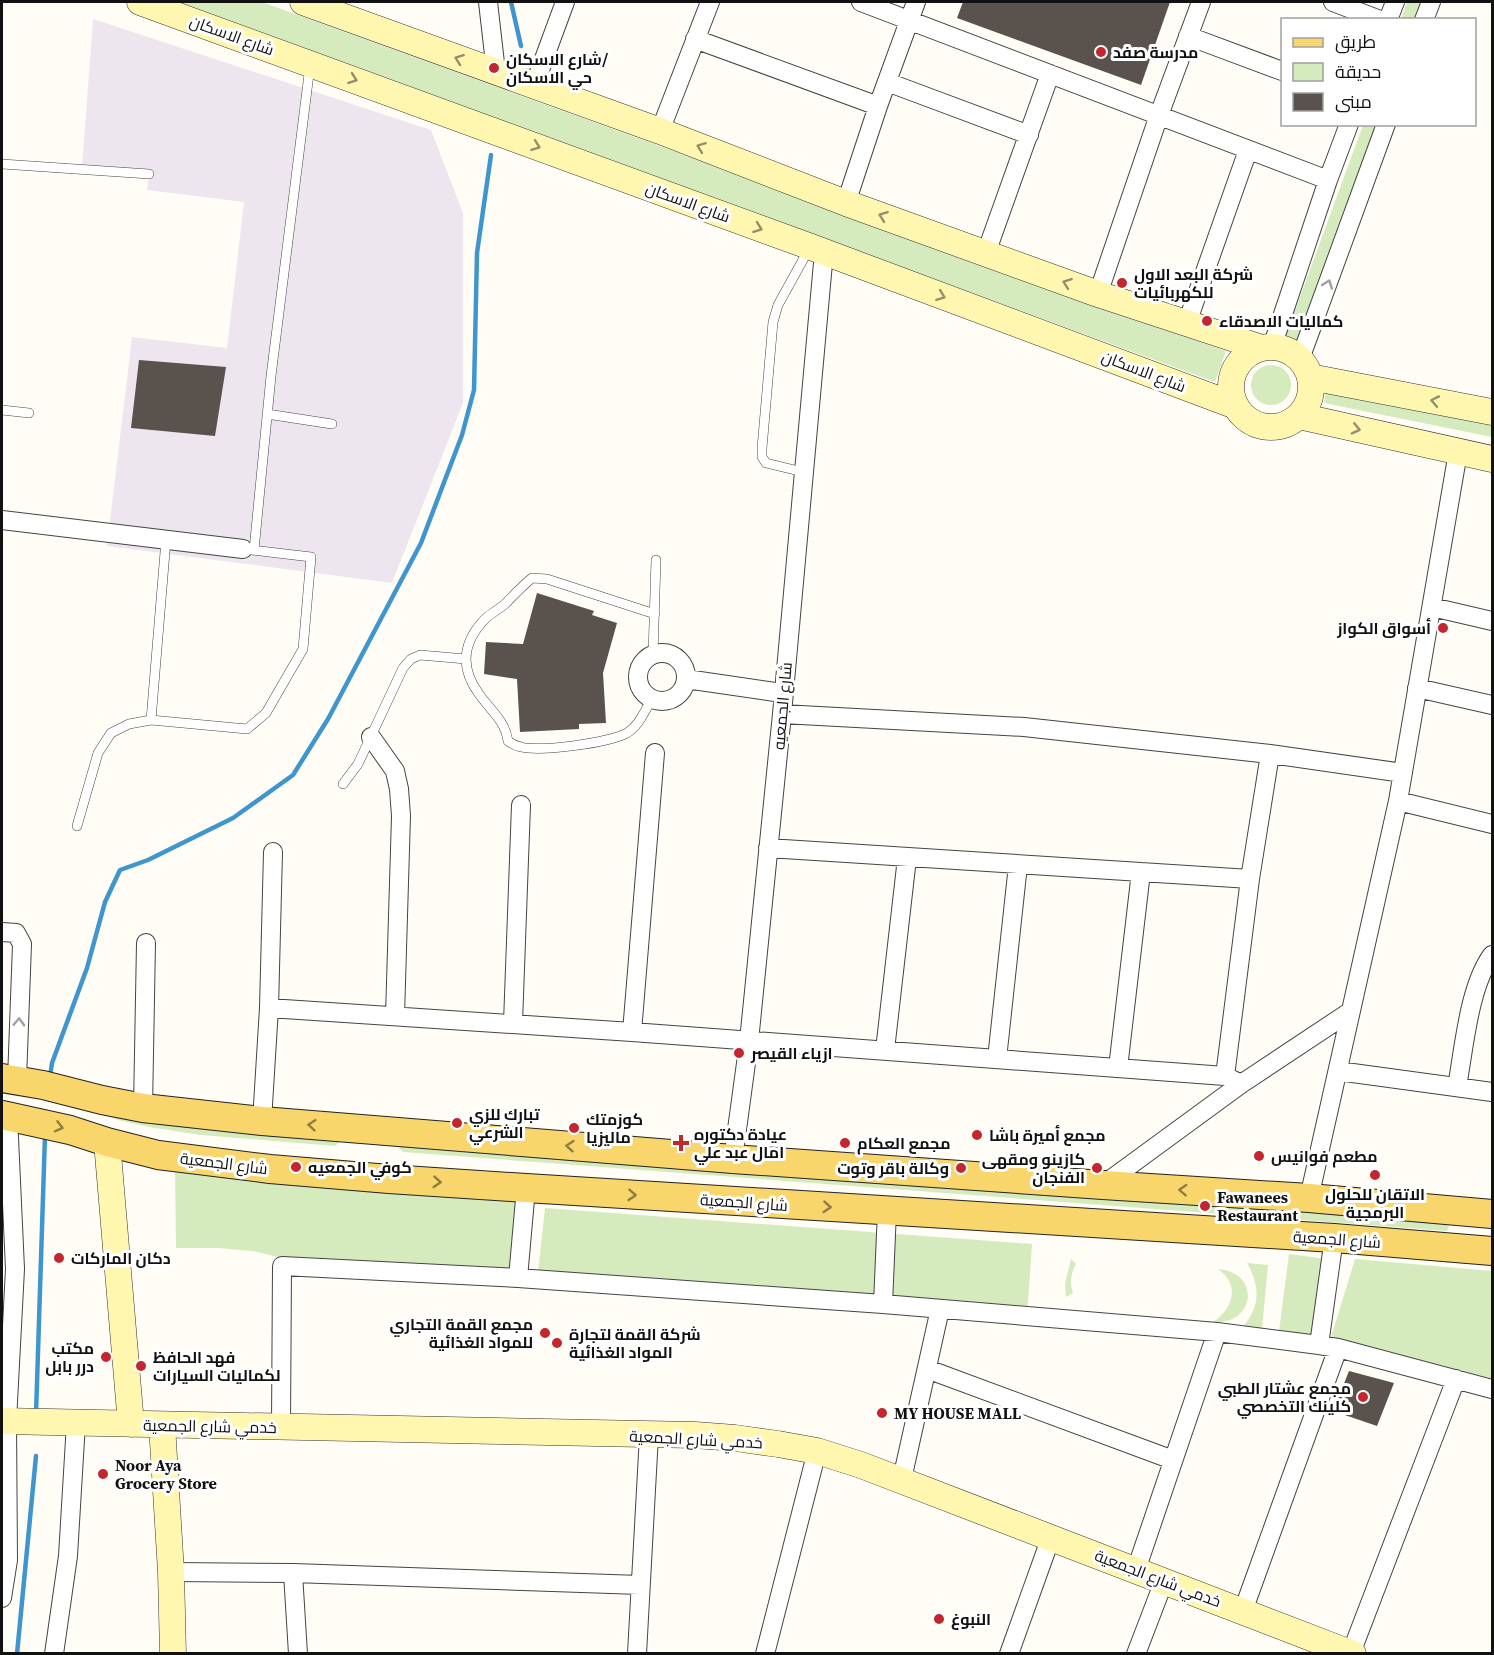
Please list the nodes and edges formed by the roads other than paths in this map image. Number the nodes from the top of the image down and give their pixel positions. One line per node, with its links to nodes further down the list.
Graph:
1 (140, 2): 18 (main road, شارع الاسكان)
2 (488, 2): 20 (street)
3 (565, 2): 23 (street)
4 (861, 2): 15 (street)
5 (916, 2): 15 (street)
6 (1202, 2): 16 (street)
7 (1333, 2): 12 (street)
8 (1395, 2): 13 (street)
9 (1431, 2): 14 (street)
10 (318, 4): 20 (main road, one-way to 10)
11 (703, 4): 17 (street)
12 (1375, 18)
13 (1389, 18)
14 (1425, 18)
15 (909, 20): 21 (street); 22 (street)
16 (1188, 36): 19 (street); 25 (street)
17 (695, 39): 24 (street); 28 (street)
18 (310, 64): 35 (main road, شارع الاسكان, one-way to 35); 45 (lane)
19 (1281, 71)
20 (496, 72): 23 (main road)
21 (1050, 74): 25 (street); 29 (street)
22 (886, 82): 24 (street); 29 (street)
23 (534, 86): 28 (main road)
24 (878, 106): 34 (street)
25 (1159, 116): 30 (street); 37 (street)
26 (1348, 126): 33 (street)
27 (1385, 126): 40 (street, one-way to 27)
28 (660, 131): 34 (main road, one-way to 28)
29 (1029, 135): 36 (street)
30 (1248, 150): 33 (street); 38 (street)
31 (2, 164): 32 (lane)
32 (149, 174)
33 (1328, 180): 39 (street)
34 (846, 203): 36 (main road, one-way to 34)
35 (818, 249): 41 (main road, شارع الاسكان, one-way to 41); 50 (street, شارع الجمعيه); 50 (lane)
36 (986, 254): 37 (main road, one-way to 36)
37 (1098, 294): 38 (main road)
38 (1187, 323): 39 (main road)
39 (1267, 347): 40 (main road); 41 (main road)
40 (1305, 368): 43 (main road, one-way to 40); 46 (main road)
41 (1236, 406): 46 (main road)
42 (2, 410): 44 (lane)
43 (1492, 412)
44 (29, 413)
45 (267, 414): 47 (lane); 53 (lane)
46 (1299, 416): 48 (main road, one-way to 48)
47 (332, 424)
48 (1458, 452): 49 (main road); 55 (street)
49 (1492, 459)
50 (803, 472): 62 (street, شارع الجمعيه)
51 (2, 520): 52 (street)
52 (166, 540): 53 (street); 66 (lane)
53 (248, 550): 66 (lane)
54 (656, 560): 56 (lane)
55 (1432, 607): 57 (street); 61 (street)
56 (654, 615): 58 (lane); 59 (lane)
57 (1492, 621)
58 (653, 655): 60 (street); 63 (street)
59 (466, 658): 63 (lane); 67 (lane)
60 (686, 679): 62 (street); 63 (street)
61 (1418, 688): 64 (street); 70 (street)
62 (782, 693): 65 (street, شارع الجمعيه)
63 (652, 699)
64 (1492, 705)
65 (782, 714): 69 (street); 76 (street, شارع الجمعيه)
66 (151, 720): 75 (lane)
67 (371, 737): 71 (lane); 87 (street)
68 (655, 753): 89 (street)
69 (1270, 754): 70 (street); 81 (street)
70 (1402, 773): 72 (street)
71 (343, 784)
72 (1398, 801): 74 (street); 86 (street)
73 (521, 805): 88 (street)
74 (1492, 824)
75 (77, 826)
76 (768, 848): 78 (street); 90 (street, شارع الجمعيه)
77 (273, 852): 85 (street)
78 (907, 858): 79 (street); 91 (street)
79 (1018, 865): 80 (street); 92 (street)
80 (1141, 872): 81 (street); 93 (street)
81 (1250, 879): 96 (street)
82 (2, 932): 95 (street, one-way to 82)
83 (146, 943): 99 (street)
84 (1492, 955): 97 (street)
85 (269, 1008): 87 (street); 101 (street)
86 (1351, 1011): 94 (street); 96 (street)
87 (395, 1016): 88 (street)
88 (513, 1023): 89 (street)
89 (632, 1032): 90 (street)
90 (749, 1041): 91 (street); 105 (street, شارع الجمعيه)
91 (885, 1050): 92 (street)
92 (997, 1059): 93 (street)
93 (1118, 1068): 96 (street)
94 (1338, 1071): 97 (street); 110 (street)
95 (9, 1079): 99 (main road)
96 (1233, 1080): 108 (street)
97 (1457, 1087): 98 (street)
98 (1492, 1092)
99 (142, 1108): 101 (main road)
100 (5, 1116): 104 (main road, شارع الجمعية, one-way to 104); 117 (street)
101 (262, 1121): 102 (main road, one-way to 101)
102 (342, 1128): 103 (main road); 106 (main road)
103 (397, 1133): 105 (main road, one-way to 103); 107 (main road)
104 (107, 1142): 106 (main road, شارع الجمعية); 129 (main road)
105 (733, 1159): 108 (main road)
106 (334, 1174): 107 (main road, شارع الجمعية)
107 (394, 1179): 109 (main road, شارع الجمعية, one-way to 109)
108 (1103, 1185): 110 (main road, one-way to 108)
109 (526, 1188): 112 (main road, شارع الجمعية, one-way to 112); 118 (street)
110 (1309, 1198): 111 (main road)
111 (1449, 1210): 113 (main road); 115 (main road)
112 (887, 1211): 114 (main road, شارع الجمعية); 119 (street)
113 (1492, 1214)
114 (1334, 1238): 115 (main road, شارع الجمعية); 122 (street)
115 (1442, 1248): 116 (main road, شارع الجمعية)
116 (1492, 1251)
117 (8, 1269): 127 (street)
118 (518, 1278): 119 (street); 131 (street)
119 (883, 1304): 120 (street)
120 (940, 1309): 121 (street); 124 (street)
121 (1217, 1332): 122 (street); 134 (street)
122 (1319, 1345): 123 (street)
123 (1338, 1348): 125 (street); 144 (street)
124 (927, 1369): 134 (street); 135 (street)
125 (1456, 1379): 126 (street); 152 (street)
126 (1492, 1389)
127 (4, 1421): 128 (main road, خدمي شارع الجمعية); 137 (street)
128 (76, 1423): 129 (main road, خدمي شارع الجمعية); 145 (street)
129 (131, 1424): 130 (main road, خدمي شارع الجمعية)
130 (162, 1425): 131 (main road, خدمي شارع الجمعية); 139 (main road)
131 (281, 1427): 132 (main road, خدمي شارع الجمعية)
132 (650, 1435): 133 (main road, خدمي شارع الجمعية); 142 (street)
133 (817, 1451): 135 (main road, خدمي شارع الجمعية); 149 (street)
134 (1173, 1460): 138 (street)
135 (902, 1479): 136 (main road, خدمي شارع الجمعية)
136 (1051, 1537): 138 (main road, خدمي شارع الجمعية); 150 (street)
137 (5, 1560): 143 (street)
138 (1136, 1570): 141 (main road, خدمي شارع الجمعية)
139 (171, 1572): 140 (street); 146 (main road)
140 (293, 1573): 142 (street); 147 (street)
141 (1164, 1581): 144 (main road, خدمي شارع الجمعية); 151 (street)
142 (640, 1585): 148 (street)
143 (2, 1598)
144 (1243, 1611): 152 (main road, خدمي شارع الجمعية)
145 (54, 1653)
146 (173, 1653)
147 (298, 1653)
148 (637, 1653)
149 (765, 1653)
150 (1009, 1653)
151 (1136, 1653)
152 (1352, 1653)

